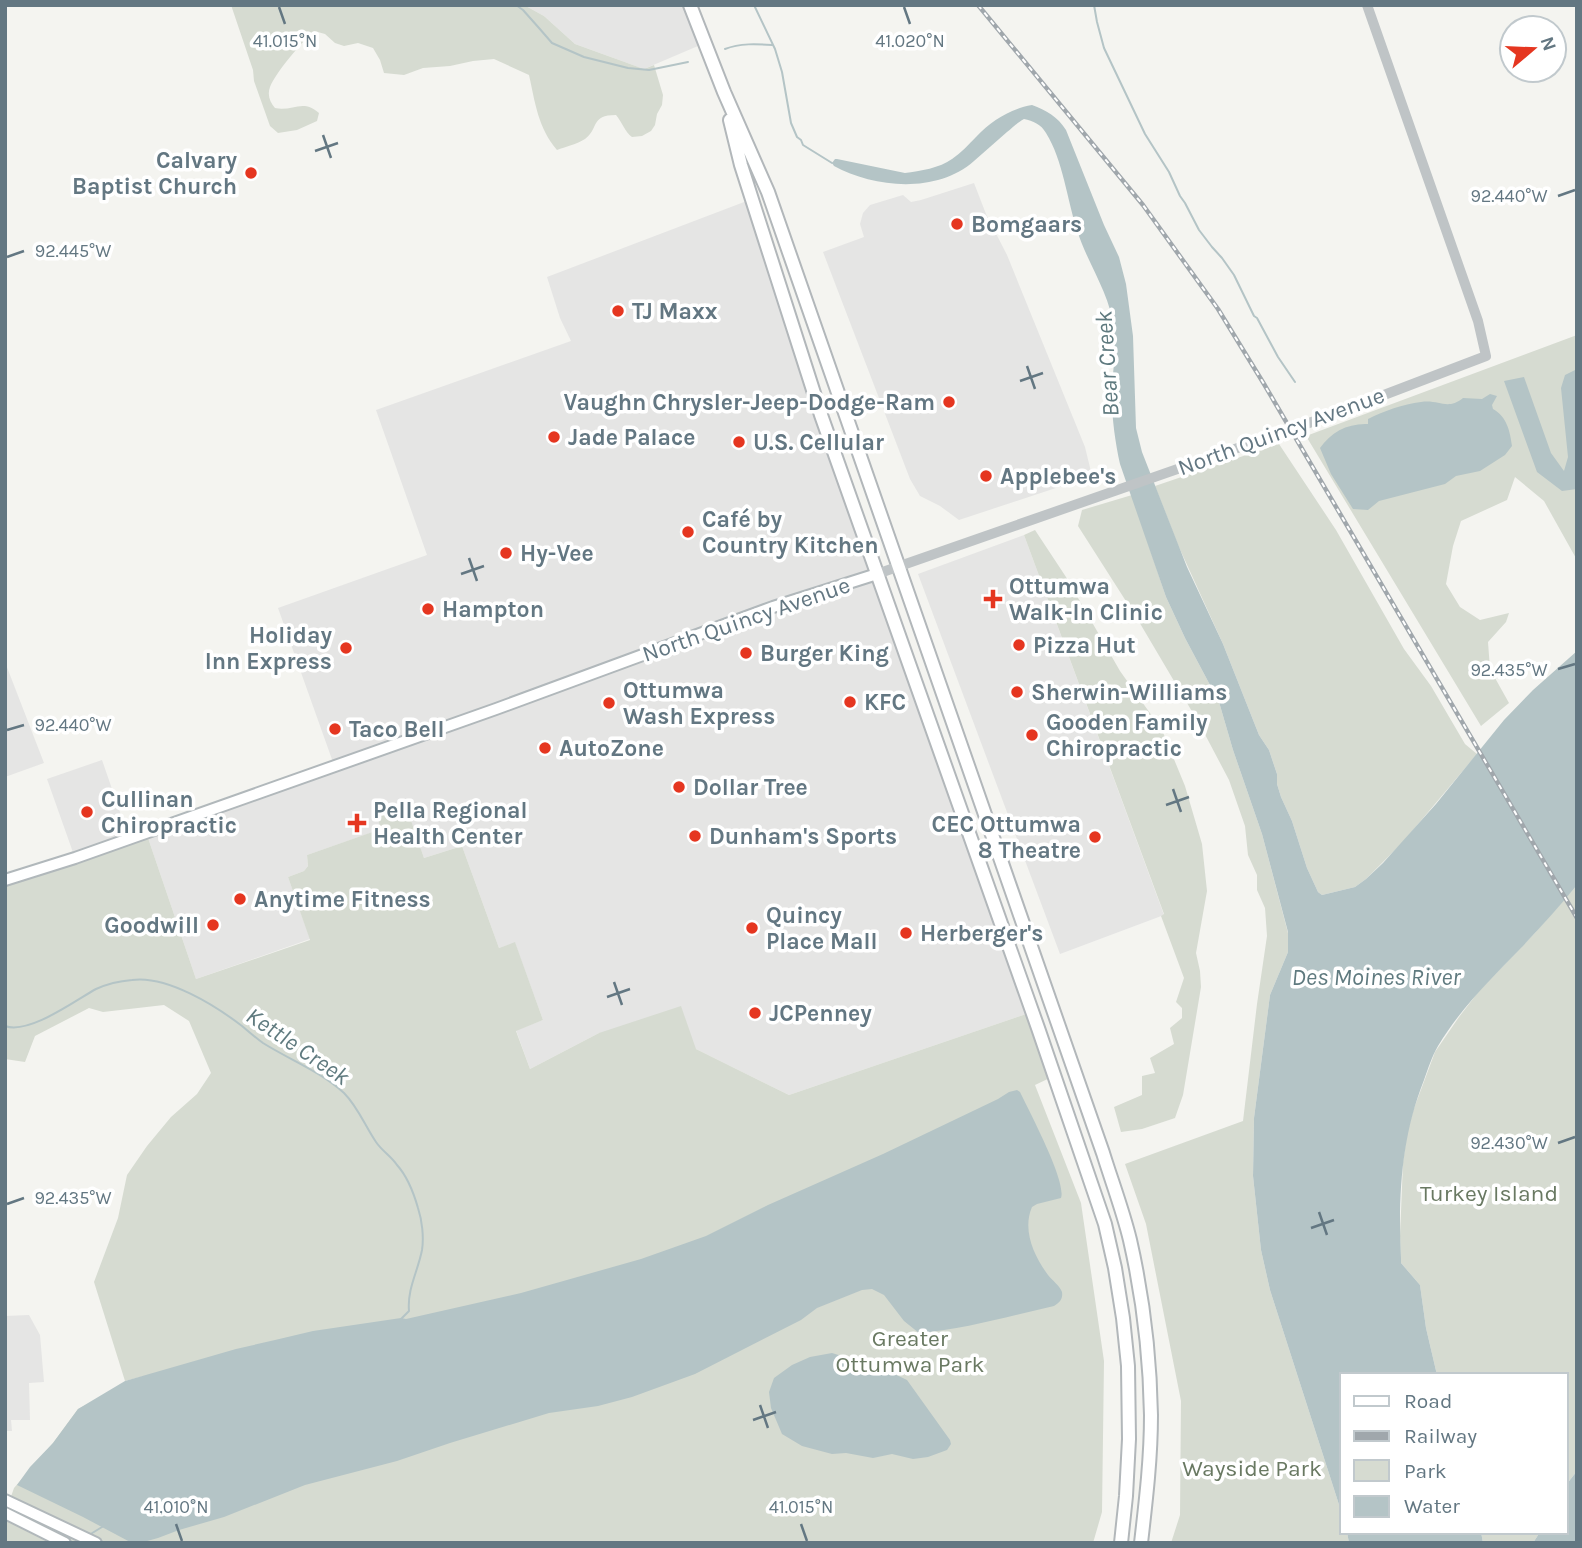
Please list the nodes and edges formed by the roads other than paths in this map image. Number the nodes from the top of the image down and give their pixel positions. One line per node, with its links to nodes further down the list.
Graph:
1 (690, 5): 3 (main road)
2 (1367, 5): 4 (street, North Quincy Avenue)
3 (724, 92): 4 (main road); 5 (main road)
4 (899, 567): 5 (street, North Quincy Avenue); 12 (main road)
5 (877, 574): 6 (main road, North Quincy Avenue); 11 (main road)
6 (5, 880)
7 (5, 1500): 10 (main road)
8 (5, 1513): 9 (main road)
9 (65, 1543)
10 (96, 1543)
11 (1121, 1543)
12 (1142, 1543)

